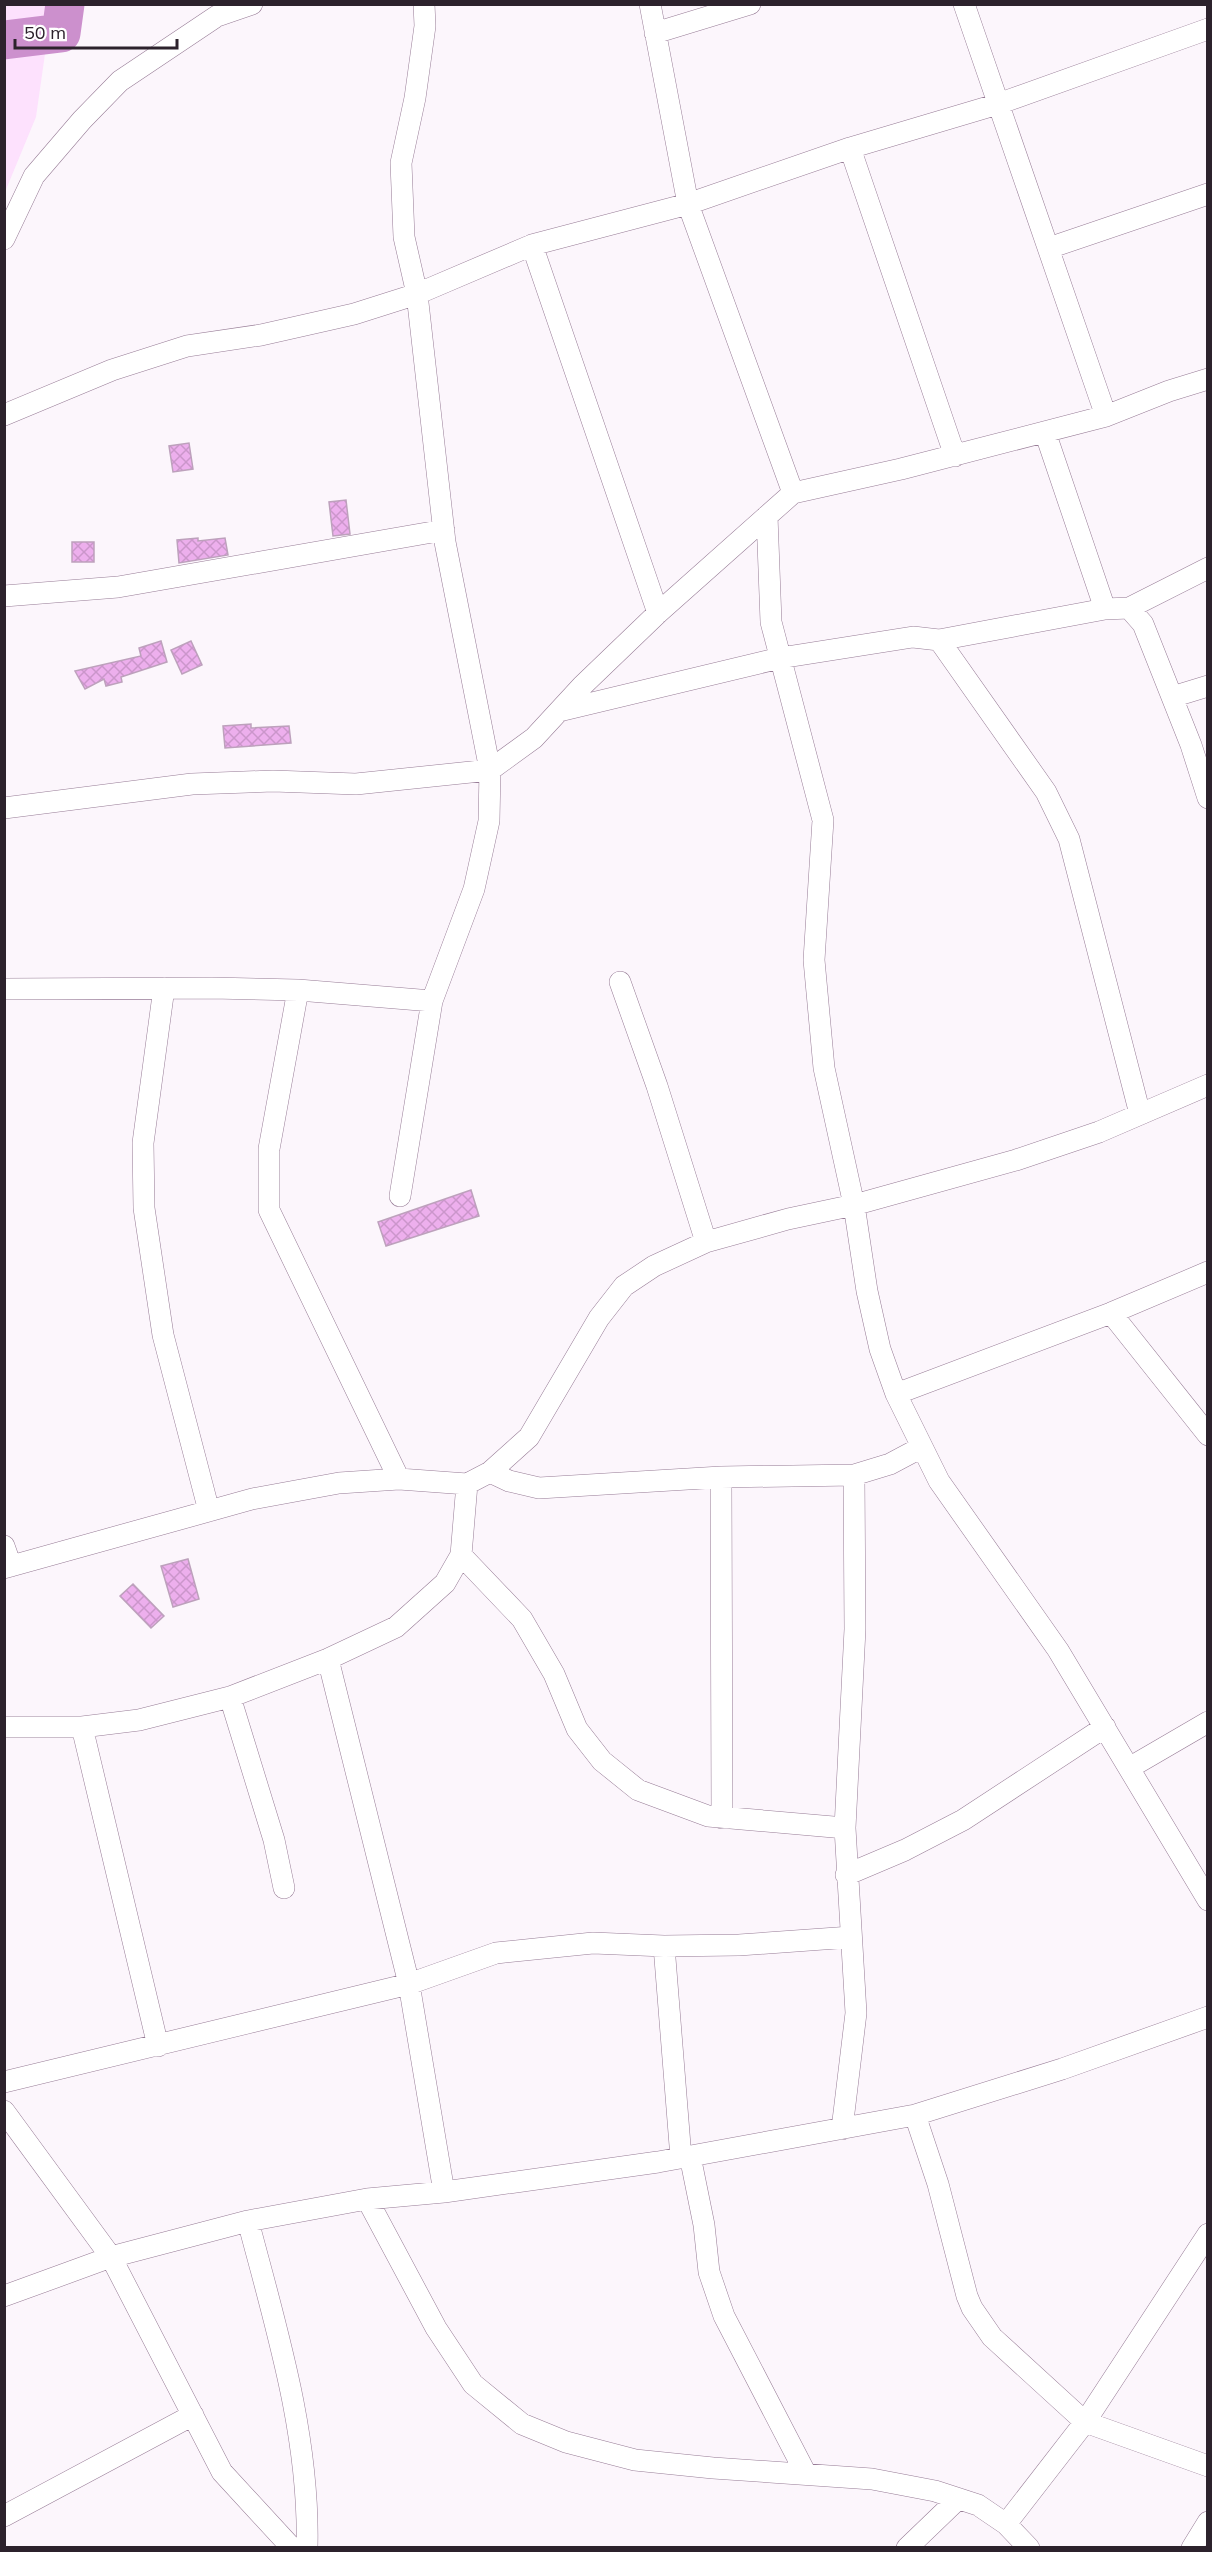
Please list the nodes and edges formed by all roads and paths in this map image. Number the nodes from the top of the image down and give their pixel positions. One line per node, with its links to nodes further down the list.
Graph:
1 (252, 4): 12 (street)
2 (424, 4): 15 (street)
3 (650, 4): 7 (street)
4 (750, 4): 7 (street)
5 (964, 4): 8 (street)
6 (1208, 29): 8 (street)
7 (655, 33): 11 (street)
8 (998, 104): 9 (street); 14 (street)
9 (850, 148): 11 (street); 20 (street)
10 (1208, 194): 14 (street)
11 (688, 204): 13 (street); 21 (street)
12 (4, 239)
13 (532, 245): 15 (street); 28 (street)
14 (1049, 248): 18 (street)
15 (417, 294): 17 (street); 23 (street)
16 (1208, 379): 18 (street)
17 (4, 415)
18 (1106, 416): 19 (street)
19 (1045, 432): 20 (street); 27 (street)
20 (955, 456): 21 (street)
21 (793, 493): 22 (street)
22 (767, 516): 28 (street); 30 (street)
23 (444, 531): 25 (street); 34 (street)
24 (1208, 568): 26 (street)
25 (4, 596)
26 (1129, 608): 27 (street); 32 (street)
27 (1105, 609): 29 (street)
28 (658, 613): 33 (street)
29 (939, 640): 30 (street); 43 (street)
30 (780, 658): 33 (street); 45 (street)
31 (1208, 686): 32 (street)
32 (1172, 697): 35 (street)
33 (559, 711): 34 (street)
34 (490, 770): 36 (street); 41 (street)
35 (1208, 798)
36 (4, 808)
37 (620, 982): 46 (street)
38 (164, 988): 39 (street); 40 (street); 57 (street)
39 (4, 989)
40 (298, 990): 41 (street); 55 (street)
41 (432, 1001): 44 (street)
42 (1208, 1085): 43 (street)
43 (1140, 1114): 45 (street)
44 (400, 1196)
45 (854, 1205): 46 (street); 49 (street)
46 (706, 1242): 52 (street)
47 (1208, 1272): 48 (street)
48 (1111, 1313): 49 (street); 50 (street)
49 (896, 1394): 51 (street)
50 (1208, 1435)
51 (922, 1447): 53 (street); 66 (street)
52 (490, 1472): 54 (street); 56 (street)
53 (854, 1475): 54 (street); 69 (street)
54 (721, 1477): 68 (street)
55 (399, 1479): 56 (street); 57 (street)
56 (467, 1484): 59 (street)
57 (209, 1511): 60 (street)
58 (4, 1546): 60 (street)
59 (461, 1555): 61 (street); 68 (street)
60 (8, 1567)
61 (328, 1659): 62 (street); 75 (street)
62 (230, 1697): 65 (street); 71 (street)
63 (1208, 1722): 67 (street)
64 (4, 1727): 65 (street)
65 (82, 1727): 77 (street)
66 (1105, 1727): 67 (street); 70 (street)
67 (1129, 1768): 72 (street)
68 (722, 1818): 69 (street)
69 (845, 1828): 70 (street)
70 (846, 1875): 73 (street)
71 (284, 1888)
72 (1208, 1900)
73 (851, 1936): 74 (street); 81 (street)
74 (664, 1946): 75 (street); 82 (street)
75 (409, 1984): 77 (street); 83 (street)
76 (1208, 2017): 80 (street)
77 (158, 2046): 78 (street)
78 (4, 2082)
79 (4, 2111): 87 (street)
80 (915, 2115): 81 (street); 90 (street)
81 (842, 2129): 82 (street)
82 (686, 2157): 83 (street); 92 (street)
83 (444, 2192): 84 (street)
84 (367, 2199): 85 (street); 92 (street)
85 (248, 2221): 87 (street); 98 (street)
86 (1208, 2234): 90 (street)
87 (111, 2257): 88 (street); 89 (street)
88 (4, 2296)
89 (193, 2415): 94 (street); 97 (street)
90 (1085, 2422): 91 (street); 96 (street)
91 (1208, 2466)
92 (806, 2474): 93 (street)
93 (958, 2499): 96 (street); 99 (street)
94 (4, 2516)
95 (1208, 2522): 101 (street)
96 (1006, 2524): 100 (street)
97 (292, 2547)
98 (307, 2547)
99 (907, 2547)
100 (1029, 2547)
101 (1192, 2547)

